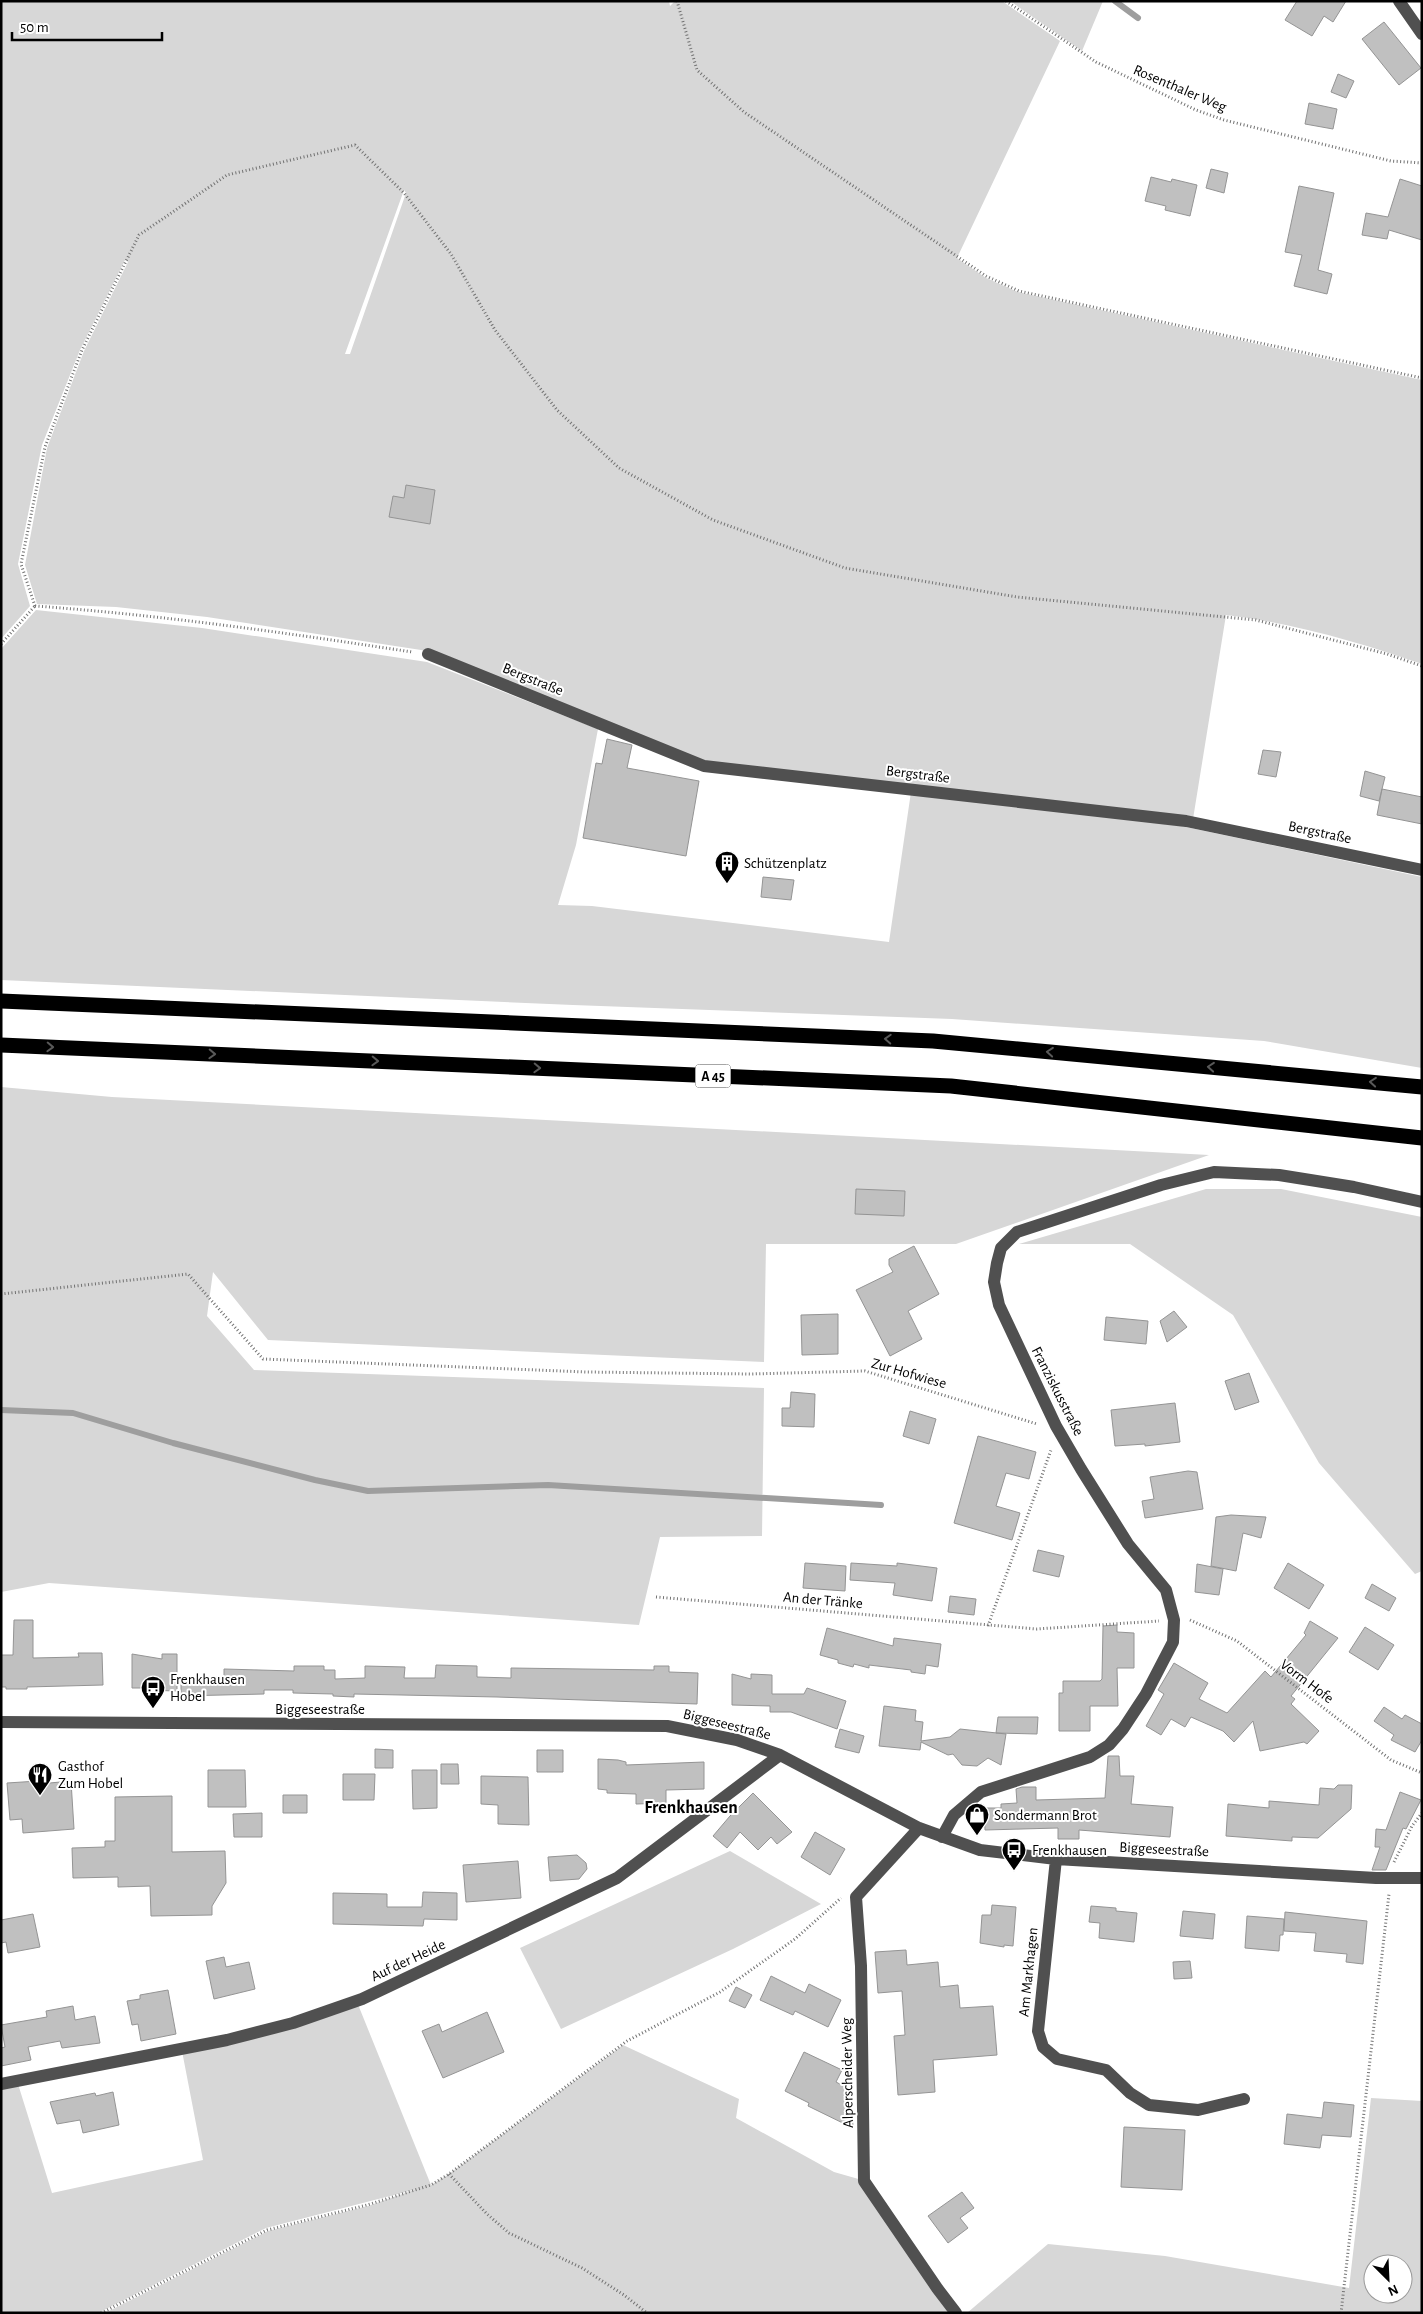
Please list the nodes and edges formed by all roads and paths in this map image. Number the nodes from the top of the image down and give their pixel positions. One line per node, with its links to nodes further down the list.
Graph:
1 (677, 1): 6 (path)
2 (1006, 1): 5 (path, Rosenthaler Weg)
3 (1399, 1): 4 (street)
4 (1422, 34)
5 (1422, 163)
6 (1422, 378)
7 (35, 606): 8 (path); 9 (path); 10 (path)
8 (1, 644)
9 (428, 654): 11 (street, Bergstraße)
10 (1422, 666)
11 (1422, 870)
12 (1, 1001): 14 (highway, one-way to 12)
13 (1, 1045): 15 (highway, A 45, one-way to 15)
14 (1422, 1087)
15 (1422, 1138)
16 (1422, 1202): 18 (street, Franziskusstraße)
17 (1, 1294): 18 (path, Zur Hofwiese)
18 (1057, 1428): 20 (street, Franziskusstraße); 21 (path)
19 (656, 1597): 21 (path, An der Tränke)
20 (1174, 1620): 21 (path, An der Tränke); 24 (path, Vorm Hofe); 27 (street, Franziskusstraße)
21 (988, 1626)
22 (1, 1722): 23 (street, Biggeseestraße)
23 (780, 1755): 26 (street, Biggeseestraße); 33 (street, Auf der Heide)
24 (1422, 1773)
25 (1422, 1813): 29 (path)
26 (919, 1828): 27 (street, Biggeseestraße); 32 (street)
27 (942, 1837): 28 (street, Biggeseestraße)
28 (1056, 1859): 29 (street, Biggeseestraße); 34 (street, Am Markhagen)
29 (1376, 1878): 30 (street, Biggeseestraße)
30 (1391, 1878): 31 (street, Biggeseestraße); 39 (path)
31 (1422, 1878)
32 (856, 1897): 35 (path); 38 (street, Alperscheider Weg)
33 (1, 2084)
34 (1244, 2099)
35 (449, 2174): 36 (path); 37 (path)
36 (101, 2313)
37 (647, 2313)
38 (956, 2313)
39 (1341, 2313)

